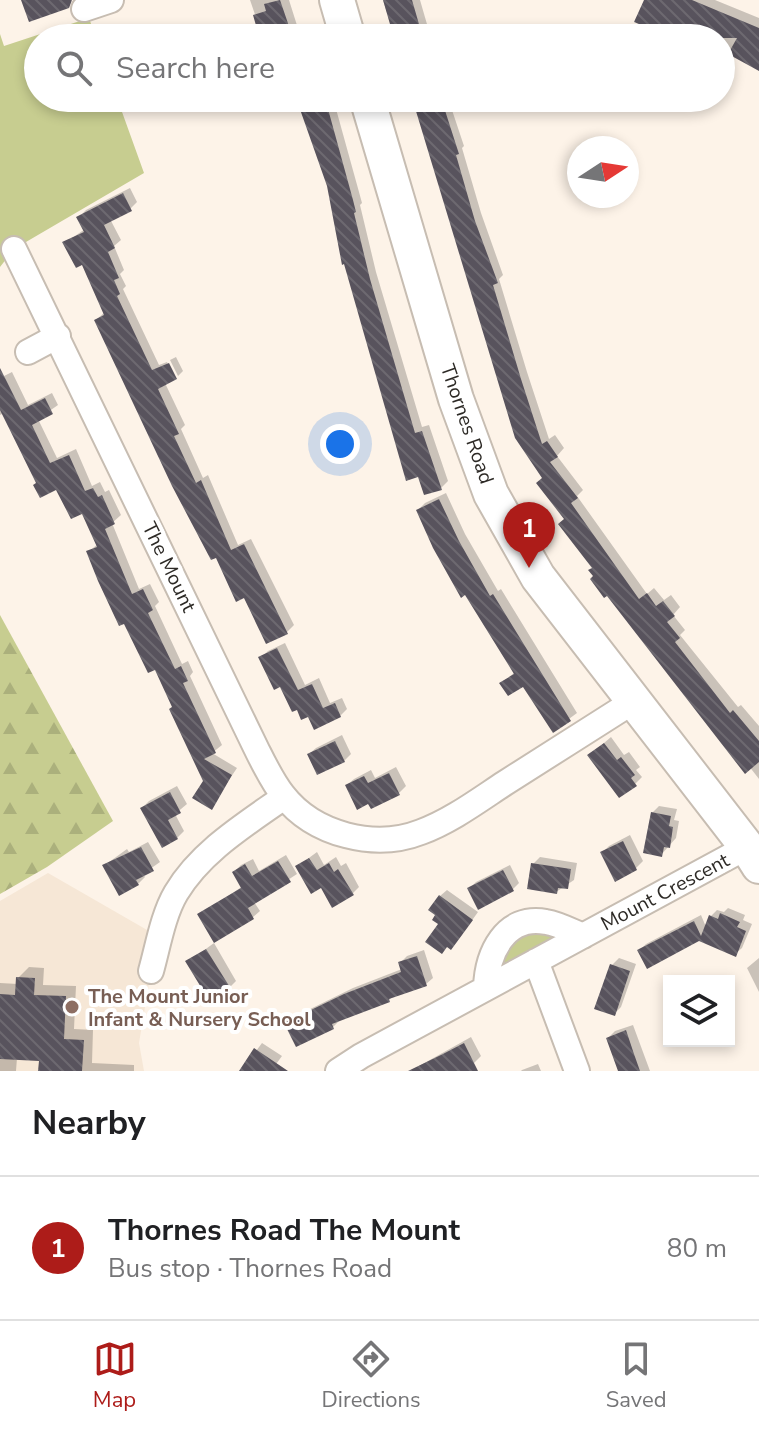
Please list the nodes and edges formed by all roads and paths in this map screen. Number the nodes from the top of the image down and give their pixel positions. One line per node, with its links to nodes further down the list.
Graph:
1 (111, 0): 3 (street)
2 (337, 0): 4 (street)
3 (84, 9)
4 (344, 24)
5 (371, 112): 9 (street, Thornes Road)
6 (14, 249): 7 (street, The Mount)
7 (58, 336): 8 (street); 10 (street, The Mount)
8 (28, 352)
9 (634, 701): 10 (street, The Mount); 11 (street, Thornes Road)
10 (284, 797): 14 (street)
11 (753, 857): 12 (street, Mount Crescent)
12 (583, 936): 13 (street, Mount Crescent); 15 (street, Mount Crescent)
13 (536, 961): 15 (street, Mount Crescent); 17 (street)
14 (151, 971)
15 (486, 988): 16 (street, Mount Crescent)
16 (338, 1071)
17 (577, 1071)

